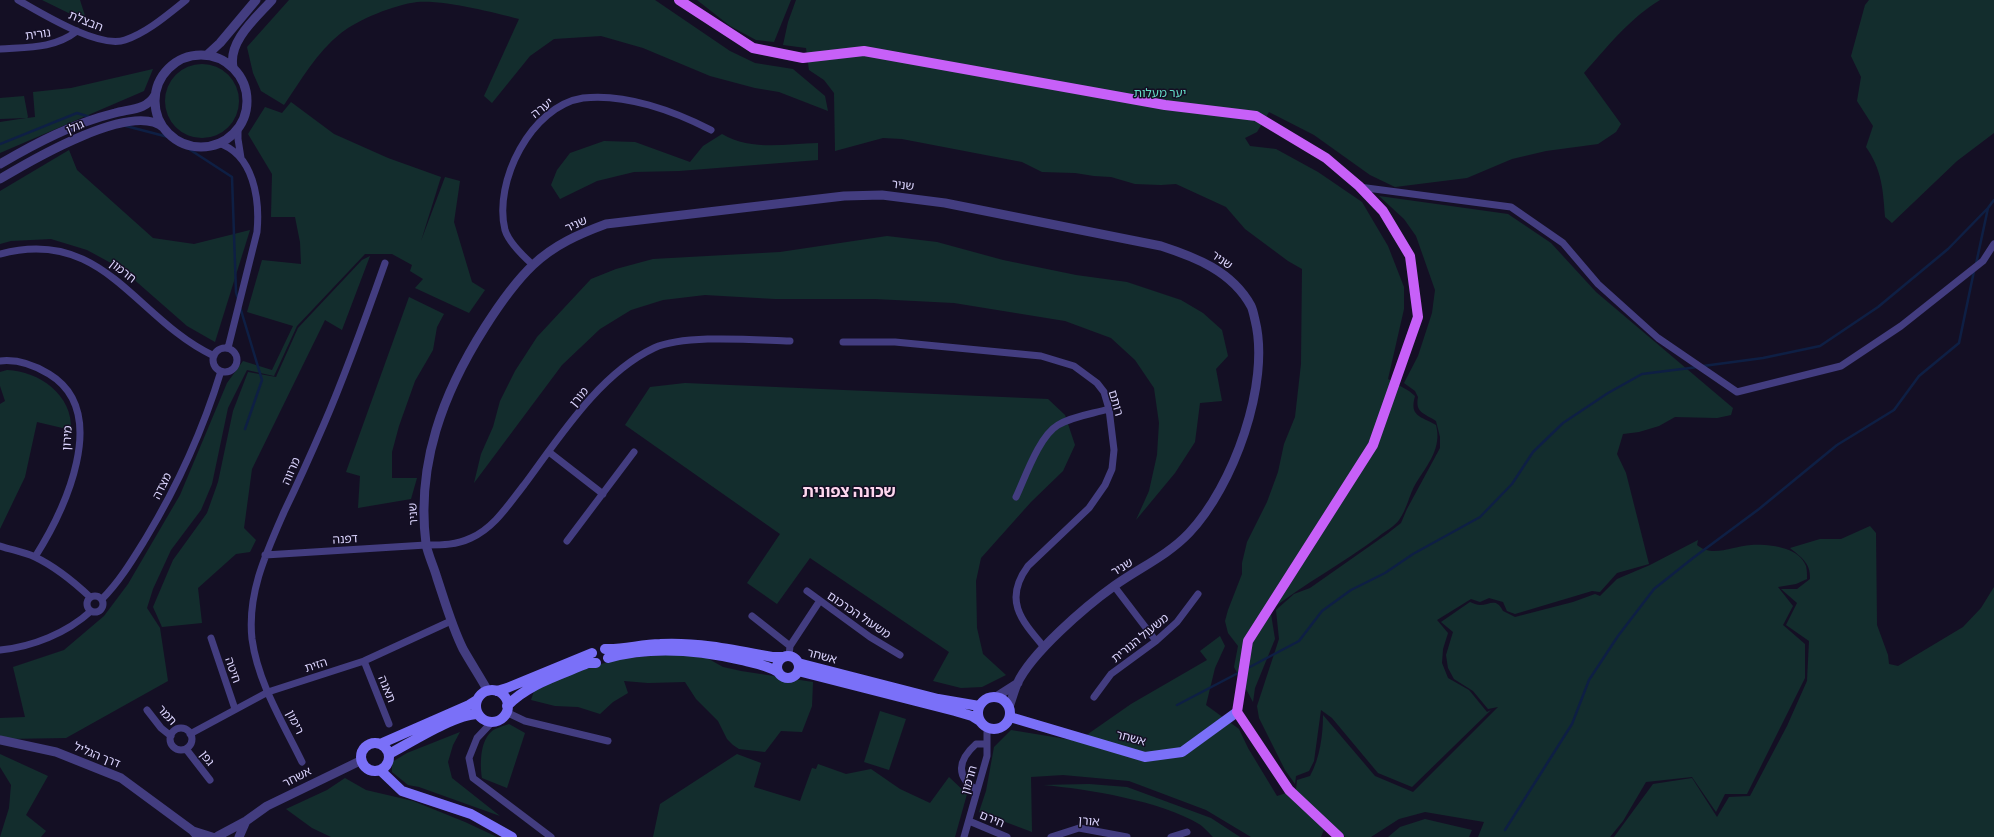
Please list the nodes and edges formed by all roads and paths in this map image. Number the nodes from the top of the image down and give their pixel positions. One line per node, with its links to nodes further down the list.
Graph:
1 (18, 0): 6 (street, חבצלת)
2 (186, 0): 6 (street, חבצלת)
3 (256, 0): 8 (street)
4 (272, 0): 9 (street)
5 (679, 0): 18 (main road)
6 (77, 32): 7 (street, נורית)
7 (0, 49)
8 (206, 55): 9 (street); 10 (street)
9 (233, 67): 11 (street)
10 (155, 95): 12 (street); 16 (street, גולן)
11 (238, 128): 14 (street); 15 (street)
12 (164, 129): 14 (street); 17 (street, גולן)
13 (711, 130): 22 (street, יערה)
14 (218, 143): 15 (street)
15 (242, 160): 25 (street)
16 (0, 164)
17 (0, 179)
18 (1359, 186): 19 (street); 71 (main road)
19 (1994, 244)
20 (0, 254): 26 (street, חרמון)
21 (385, 263): 37 (street, מרווה)
22 (533, 265): 35 (street, שניר); 39 (street, שניר)
23 (790, 341): 30 (street, מורן)
24 (843, 342): 29 (street, רותם)
25 (228, 348): 26 (street); 28 (street)
26 (214, 356): 28 (street)
27 (0, 361): 38 (street, מירון)
28 (221, 371): 43 (street, מצדה)
29 (1109, 409): 33 (street); 50 (street, רותם)
30 (549, 452): 32 (street); 35 (street, מורן)
31 (634, 452): 32 (street)
32 (603, 494): 34 (street)
33 (1016, 497)
34 (567, 541)
35 (426, 545): 37 (street, דפנה); 47 (street, שניר)
36 (0, 546): 38 (street)
37 (265, 556): 62 (street, מרווה)
38 (35, 557): 42 (street)
39 (1114, 586): 49 (street); 50 (street, שניר)
40 (807, 591): 44 (street, משעול הכרכום)
41 (1198, 594): 49 (street, משעול הנורית)
42 (90, 597): 43 (street); 45 (street)
43 (102, 599): 45 (street)
44 (819, 602): 53 (street); 55 (street, משעול הכרכום)
45 (91, 611): 51 (street)
46 (752, 616): 53 (street)
47 (451, 621): 56 (street, הזית); 61 (street, שניר)
48 (211, 638): 67 (street, חיטה)
49 (1156, 641): 64 (street, משעול הנורית)
50 (1044, 647): 60 (street, שניר)
51 (0, 650)
52 (592, 653): 54 (main road); 57 (main road); 61 (main road)
53 (787, 653): 54 (main road); 58 (main road); 59 (main road)
54 (607, 654): 57 (main road); 59 (main road)
55 (900, 655)
56 (364, 661): 62 (street, הזית); 74 (street, תאנה)
57 (596, 663): 68 (main road)
58 (798, 667): 59 (main road); 66 (main road, אשחר); 75 (main road, אשחר)
59 (778, 672)
60 (1018, 683): 63 (street, שניר); 70 (street, שניר)
61 (492, 691): 65 (main road); 68 (main road)
62 (268, 692): 67 (street, הזית); 85 (street, רימון)
63 (996, 697): 66 (main road); 70 (main road)
64 (1094, 697)
65 (477, 700): 72 (main road); 80 (main road)
66 (979, 706): 75 (main road)
67 (235, 709): 76 (street, הזית)
68 (507, 709): 73 (main road); 79 (street)
69 (147, 710): 77 (street, תמר)
70 (1009, 712): 71 (main road, אשחר); 75 (main road)
71 (1237, 712): 102 (main road)
72 (478, 714): 73 (main road); 83 (main road)
73 (492, 722): 96 (street)
74 (389, 724)
75 (984, 725): 81 (street, חרמון)
76 (190, 734): 77 (street); 82 (street)
77 (171, 736): 82 (street)
78 (0, 740): 92 (street, דרך הגליל)
79 (608, 741)
80 (380, 744): 83 (main road); 84 (main road)
81 (987, 744): 88 (street, חרמון); 88 (street)
82 (186, 749): 87 (street, גפן)
83 (389, 754): 86 (main road)
84 (362, 760): 86 (main road); 89 (street, אשחר)
85 (302, 762)
86 (380, 770): 95 (main road)
87 (210, 780)
88 (977, 790): 90 (street, חרמון)
89 (246, 821): 93 (street, אשחר); 94 (street)
90 (969, 821): 97 (street, חרמון); 98 (street, חירם)
91 (1187, 832): 101 (street)
92 (195, 834): 93 (street, דרך הגליל)
93 (217, 837)
94 (239, 837)
95 (512, 837)
96 (551, 837)
97 (964, 837)
98 (1007, 837)
99 (1051, 837): 100 (street, אורן)
100 (1127, 837)
101 (1171, 837)
102 (1339, 837)

